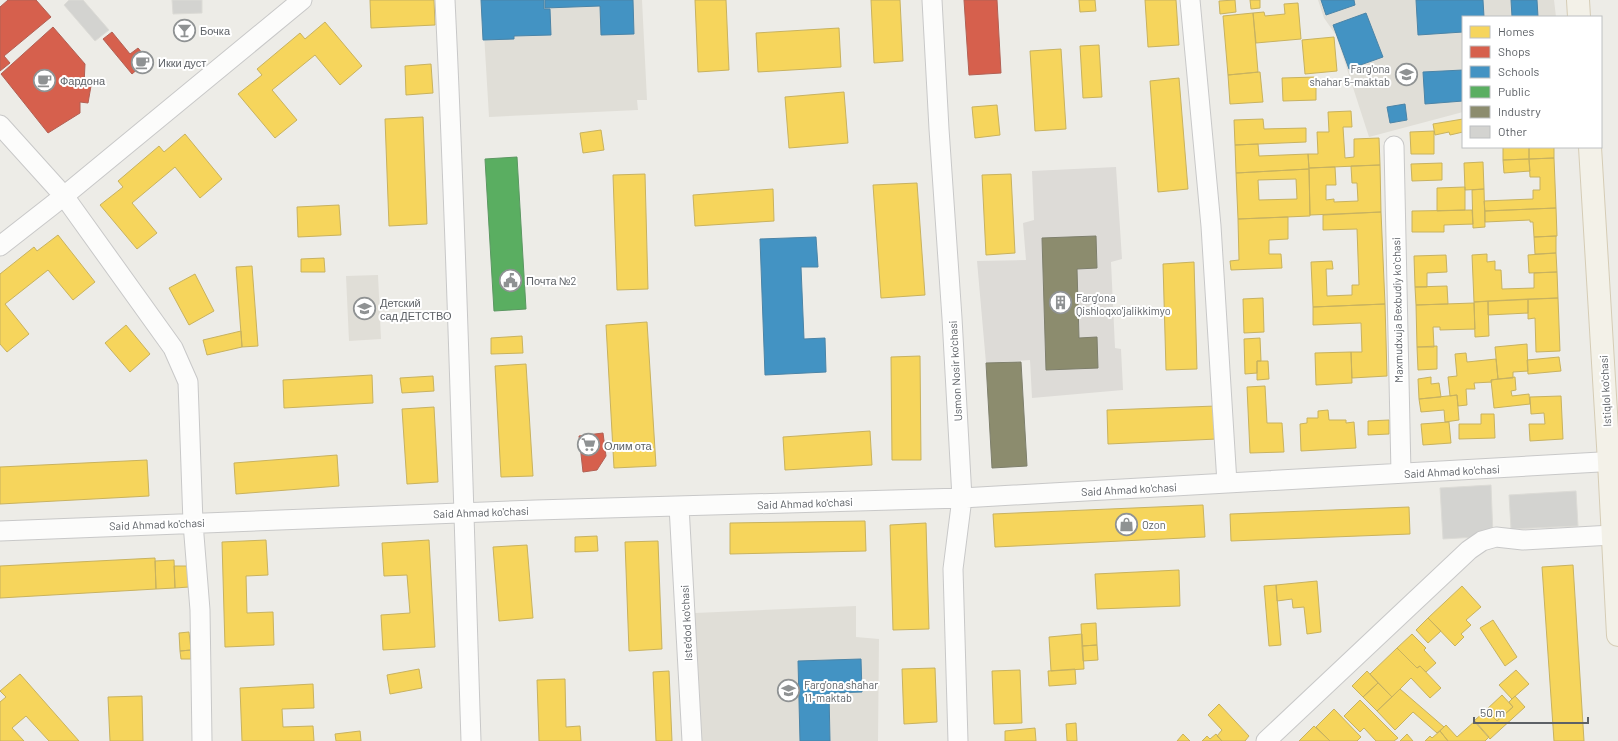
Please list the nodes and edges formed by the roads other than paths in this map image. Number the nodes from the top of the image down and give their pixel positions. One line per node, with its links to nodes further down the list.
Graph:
1 (302, 0): 10 (street)
2 (445, 0): 17 (street)
3 (932, 0): 15 (street, Usmon Nosir ko'chasi)
4 (1190, 0): 14 (street)
5 (1578, 0): 6 (main road)
6 (1579, 16)
7 (0, 125): 10 (street)
8 (1394, 146): 13 (street, Maxmudxuja Bexbudiy koʻchasi)
9 (1590, 148): 12 (main road, Istiqlol ko'chasi)
10 (64, 196): 11 (street); 18 (street)
11 (0, 246)
12 (1614, 461): 13 (street, Said Ahmad ko'chasi); 20 (main road, Istiqlol ko'chasi)
13 (1401, 473): 14 (street, Said Ahmad ko'chasi)
14 (1226, 483): 15 (street, Said Ahmad ko'chasi)
15 (962, 498): 16 (street, Said Ahmad ko'chasi); 25 (street, Usmon Nosir ko'chasi)
16 (679, 506): 17 (street, Said Ahmad ko'chasi); 24 (street, Iste'dod ko'chasi)
17 (464, 513): 18 (street, Said Ahmad ko'chasi); 23 (street)
18 (193, 523): 19 (street, Said Ahmad ko'chasi); 22 (street)
19 (0, 531)
20 (1612, 535): 21 (main road, Istiqlol ko'chasi); 26 (street)
21 (1618, 635)
22 (202, 741)
23 (472, 741)
24 (692, 741)
25 (958, 741)
26 (1266, 741)

